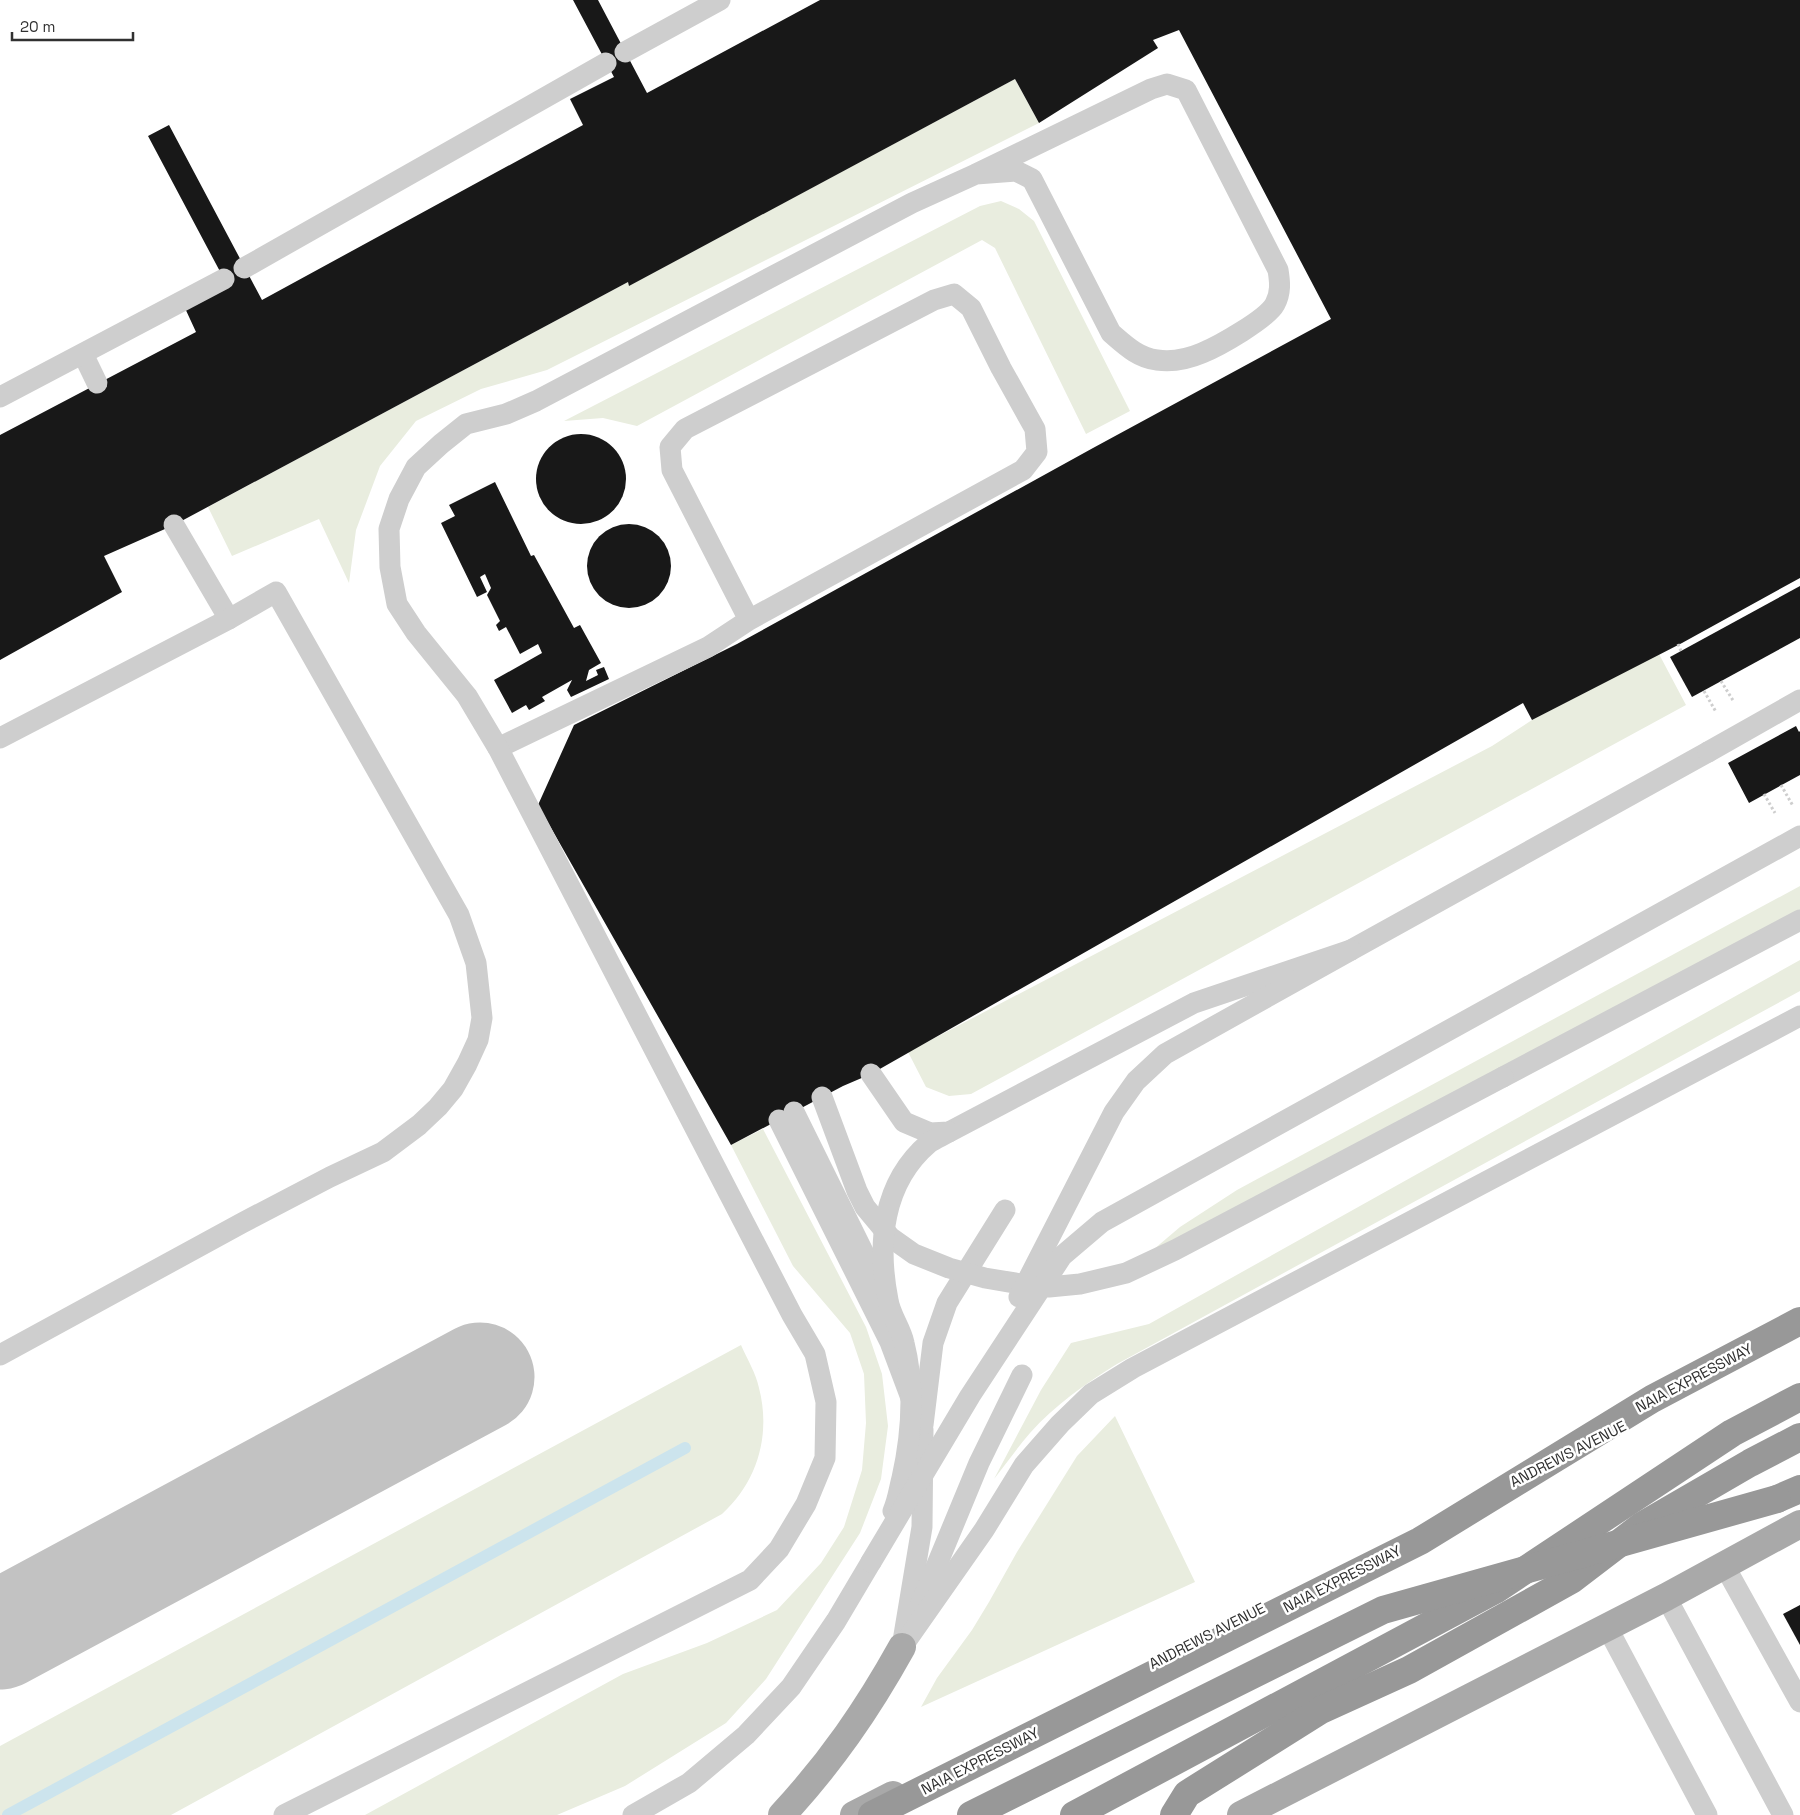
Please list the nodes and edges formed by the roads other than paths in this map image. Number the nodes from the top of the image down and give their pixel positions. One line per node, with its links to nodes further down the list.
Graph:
1 (709, 2): 2 (lane)
2 (625, 52)
3 (606, 63): 5 (lane)
4 (976, 174): 4 (lane); 15 (lane)
5 (244, 268)
6 (224, 279): 7 (lane)
7 (82, 354): 8 (lane); 9 (lane)
8 (97, 384)
9 (0, 397)
10 (174, 525): 11 (lane)
11 (229, 619): 14 (lane); 27 (lane)
12 (749, 620): 12 (lane); 15 (lane)
13 (1800, 700): 18 (lane, bridge)
14 (0, 738)
15 (498, 748): 41 (lane)
16 (1800, 836): 29 (lane, bridge)
17 (1800, 920): 21 (lane, bridge)
18 (1351, 950): 22 (lane, bridge); 29 (lane, bridge)
19 (1800, 1016): 39 (lane)
20 (871, 1074): 22 (lane)
21 (822, 1097)
22 (949, 1132): 24 (lane, bridge)
23 (1005, 1210): 31 (lane)
24 (888, 1302): 31 (lane); 35 (lane, bridge)
25 (1800, 1321): 45 (highway, NAIA EXPRESSWAY, bridge)
26 (1800, 1336): 44 (main road, ANDREWS AVENUE)
27 (0, 1355)
28 (1022, 1375): 39 (lane)
29 (970, 1396): 35 (lane, bridge)
30 (1800, 1397): 47 (highway)
31 (923, 1430): 39 (lane)
32 (1800, 1437): 48 (highway)
33 (1800, 1488): 46 (highway, bridge)
34 (1800, 1524): 36 (main road)
35 (871, 1562): 42 (lane)
36 (1724, 1565): 37 (main road); 40 (lane)
37 (1666, 1597): 38 (main road); 51 (lane)
38 (1607, 1627): 49 (main road); 50 (lane)
39 (902, 1647): 43 (main road)
40 (1800, 1702)
41 (284, 1815)
42 (633, 1815)
43 (782, 1815)
44 (854, 1815)
45 (872, 1815)
46 (971, 1815)
47 (1074, 1815)
48 (1174, 1815)
49 (1240, 1815)
50 (1708, 1815)
51 (1783, 1815)

